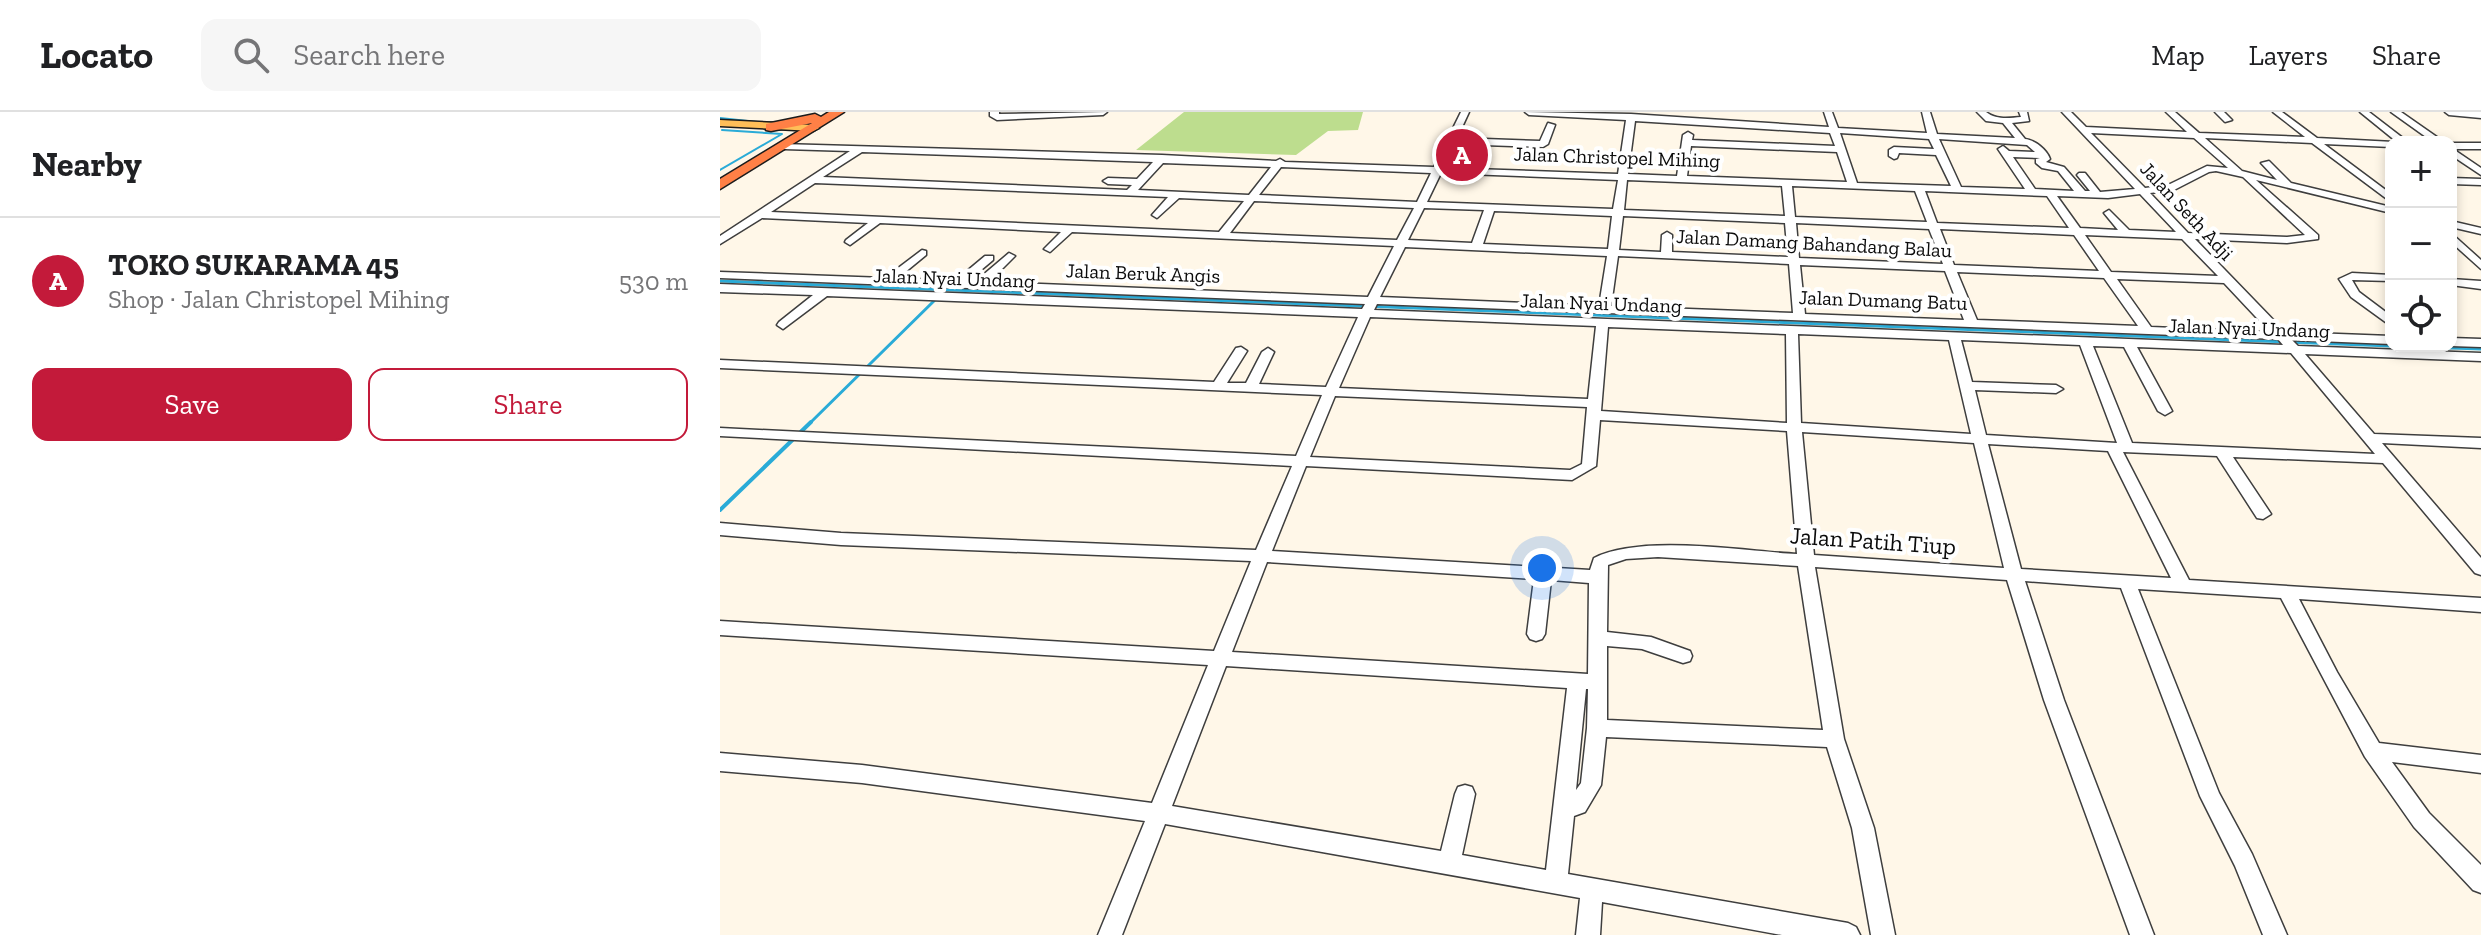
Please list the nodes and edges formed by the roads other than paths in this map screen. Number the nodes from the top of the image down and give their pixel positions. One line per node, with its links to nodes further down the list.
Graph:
1 (838, 112): 23 (highway)
2 (995, 112): 17 (street)
3 (1103, 112): 17 (street)
4 (1465, 112): 35 (street)
5 (1529, 112): 19 (street)
6 (1828, 112): 27 (street)
7 (1926, 112): 31 (street)
8 (1981, 112): 22 (street)
9 (2023, 112): 22 (street)
10 (2066, 112): 29 (street, Jalan Seth Adji)
11 (2170, 112): 30 (street)
12 (2219, 112): 20 (street)
13 (2277, 112): 38 (street)
14 (2364, 112): 32 (street)
15 (2395, 112): 33 (street)
16 (2449, 112): 18 (street)
17 (1072, 113)
18 (2479, 114)
19 (1631, 117): 21 (street); 58 (street)
20 (2228, 120)
21 (1690, 121): 27 (street); 40 (street)
22 (2006, 121): 39 (street)
23 (810, 124): 24 (main road); 26 (highway); 43 (highway); 60 (highway)
24 (720, 125): 26 (main road)
25 (1551, 125): 35 (street)
26 (771, 127)
27 (1831, 128): 31 (street); 46 (street)
28 (1970, 128): 31 (street)
29 (2083, 130): 30 (street); 78 (street, Jalan Seth Adji)
30 (2195, 133): 38 (street); 57 (street)
31 (1933, 135): 36 (street); 37 (street); 47 (street)
32 (2395, 136)
33 (2430, 136)
34 (2470, 136): 42 (street)
35 (1451, 141): 55 (street)
36 (1913, 141)
37 (1998, 141): 39 (street); 49 (street)
38 (2315, 141): 41 (street); 67 (street)
39 (2023, 142): 50 (street)
40 (1686, 143): 46 (street); 61 (street)
41 (2385, 144)
42 (2481, 145): 44 (street)
43 (784, 146): 45 (street, Jalan Christopel Mihing); 71 (highway)
44 (2457, 147)
45 (861, 148): 52 (street, Jalan Christopel Mihing); 62 (street)
46 (1839, 149): 70 (street)
47 (1940, 152): 51 (street); 74 (street)
48 (2457, 153): 56 (street)
49 (2006, 154): 50 (street); 75 (street)
50 (2044, 155): 80 (street)
51 (1894, 156)
52 (1162, 158): 53 (street, Jalan Christopel Mihing); 65 (street)
53 (1280, 162): 55 (street, Jalan Christopel Mihing); 82 (street)
54 (2266, 163): 72 (street)
55 (1438, 168): 58 (street, Jalan Christopel Mihing); 84 (street)
56 (2481, 171)
57 (2241, 174): 72 (street, Jalan Christopel Mihing); 78 (street, Jalan Christopel Mihing); 102 (street)
58 (1623, 175): 61 (street, Jalan Christopel Mihing); 87 (street)
59 (2082, 175): 81 (street)
60 (720, 177)
61 (1682, 177): 66 (street, Jalan Christopel Mihing)
62 (813, 180): 76 (street); 89 (street)
63 (1108, 181): 65 (street)
64 (2457, 181): 68 (street)
65 (1140, 182): 76 (street)
66 (1787, 182): 70 (street, Jalan Christopel Mihing); 91 (street)
67 (2371, 182): 69 (street); 83 (street)
68 (2481, 182)
69 (2385, 183)
70 (1852, 184): 73 (street, Jalan Christopel Mihing)
71 (720, 185)
72 (2288, 185): 86 (street, Jalan Christopel Mihing)
73 (1918, 187): 74 (street, Jalan Christopel Mihing); 93 (street)
74 (1957, 189): 75 (street, Jalan Christopel Mihing)
75 (2032, 192): 77 (street, Jalan Christopel Mihing)
76 (1130, 193): 79 (street)
77 (2050, 193): 80 (street, Jalan Christopel Mihing); 97 (street)
78 (2142, 193): 81 (street, Jalan Christopel Mihing); 102 (street, Jalan Seth Adji)
79 (1177, 194): 82 (street); 90 (street)
80 (2082, 194): 81 (street, Jalan Christopel Mihing)
81 (2097, 194)
82 (1253, 196): 84 (street); 99 (street)
83 (2385, 201)
84 (1420, 204): 85 (street); 105 (street)
85 (1490, 207): 87 (street); 106 (street)
86 (2385, 207)
87 (1617, 212): 91 (street); 108 (street)
88 (2109, 213): 98 (street)
89 (761, 215): 92 (street, Jalan Damang Bahandang Balau); 103 (street)
90 (1157, 215)
91 (1789, 219): 93 (street); 113 (street)
92 (877, 221): 95 (street, Jalan Damang Bahandang Balau); 104 (street)
93 (1932, 225): 97 (street); 115 (street)
94 (2457, 228): 96 (street)
95 (1069, 229): 99 (street, Jalan Damang Bahandang Balau); 107 (street)
96 (2481, 231)
97 (2077, 232): 98 (street); 116 (street)
98 (2126, 233): 102 (street)
99 (1223, 234): 105 (street, Jalan Damang Bahandang Balau)
100 (2457, 234): 114 (street)
101 (1667, 235): 110 (street)
102 (2182, 235): 119 (street, Jalan Seth Adji)
103 (720, 241)
104 (850, 242)
105 (1401, 243): 106 (street, Jalan Damang Bahandang Balau); 127 (street)
106 (1477, 245): 108 (street, Jalan Damang Bahandang Balau)
107 (1050, 249)
108 (1613, 252): 110 (street, Jalan Damang Bahandang Balau); 128 (street)
109 (922, 253): 120 (street)
110 (1666, 254): 113 (street, Jalan Damang Bahandang Balau)
111 (1009, 256): 123 (street)
112 (989, 258): 122 (street)
113 (1795, 260): 115 (street, Jalan Damang Bahandang Balau); 130 (street)
114 (2481, 266)
115 (1950, 267): 116 (street, Jalan Damang Bahandang Balau); 131 (street)
116 (2106, 274): 119 (street, Jalan Damang Bahandang Balau); 133 (street)
117 (720, 275): 120 (street, Jalan Beruk Angis)
118 (2385, 278): 129 (street)
119 (2224, 280): 138 (street, Jalan Seth Adji)
120 (888, 281): 122 (street, Jalan Beruk Angis)
121 (2457, 283): 124 (street)
122 (958, 284): 123 (street, Jalan Beruk Angis)
123 (979, 285): 127 (street, Jalan Beruk Angis)
124 (2481, 285)
125 (720, 288): 126 (street, Jalan Nyai Undang)
126 (824, 292): 127 (street, Jalan Nyai Undang); 132 (street)
127 (1369, 306): 128 (street, Jalan Nyai Undang); 149 (street)
128 (1603, 316): 130 (street, Jalan Nyai Undang); 150 (street)
129 (2385, 317)
130 (1796, 324): 131 (street, Jalan Dumang Batu); 134 (street, Jalan Nyai Undang); 152 (street)
131 (1972, 324): 133 (street, Jalan Dumang Batu)
132 (783, 325)
133 (2147, 330): 138 (street, Jalan Dumang Batu)
134 (1954, 336): 136 (street, Jalan Nyai Undang); 146 (street)
135 (2385, 340): 138 (street, Jalan Dumang Batu)
136 (2085, 342): 140 (street, Jalan Nyai Undang); 157 (street)
137 (2457, 342): 139 (street)
138 (2288, 343): 140 (street, Jalan Nyai Undang); 143 (street, Jalan Nyai Undang); 155 (street, Jalan Seth Adji)
139 (2481, 343)
140 (2129, 344): 151 (street)
141 (1241, 351): 145 (street)
142 (1268, 352): 147 (street)
143 (2481, 357)
144 (720, 364): 145 (street)
145 (1219, 385): 147 (street)
146 (1966, 386): 148 (street); 154 (street)
147 (1251, 387): 149 (street)
148 (2056, 389)
149 (1331, 390): 150 (street); 160 (street)
150 (1592, 409): 152 (street); 160 (street)
151 (2165, 411)
152 (1794, 427): 154 (street); 164 (street)
153 (720, 432): 160 (street)
154 (1978, 438): 157 (street); 167 (street)
155 (2370, 438): 156 (street); 159 (street, Jalan Seth Adji)
156 (2481, 443)
157 (2120, 447): 158 (street); 170 (street)
158 (2222, 452): 159 (street); 161 (street)
159 (2388, 459): 165 (street, Jalan Seth Adji)
160 (1301, 463): 163 (street)
161 (2263, 514)
162 (720, 529): 163 (street)
163 (1260, 556): 166 (street); 177 (street)
164 (1806, 561): 167 (street, Jalan Patih Tiup); 168 (street, Jalan Patih Tiup); 181 (street)
165 (2481, 569)
166 (1543, 574): 168 (street); 174 (street)
167 (2014, 574): 169 (street, Jalan Patih Tiup); 197 (street)
168 (1598, 577): 175 (street)
169 (2127, 582): 170 (street, Jalan Patih Tiup); 198 (street)
170 (2183, 585): 171 (street, Jalan Patih Tiup)
171 (2287, 592): 172 (street, Jalan Patih Tiup); 182 (street)
172 (2481, 605)
173 (720, 628): 177 (street)
174 (1536, 634)
175 (1598, 639): 176 (street); 179 (street)
176 (1683, 656)
177 (1223, 657): 178 (street); 187 (street)
178 (1577, 679): 179 (street); 186 (street)
179 (1598, 682): 180 (street)
180 (1597, 728): 181 (street); 186 (street)
181 (1834, 739): 196 (street)
182 (2372, 751): 184 (street); 190 (street)
183 (720, 762): 187 (street)
184 (2481, 764)
185 (1465, 794): 188 (street)
186 (1564, 809): 189 (street)
187 (1157, 814): 188 (street); 193 (street)
188 (1449, 863): 189 (street)
189 (1556, 882): 191 (street)
190 (2481, 882)
191 (1592, 889): 192 (street); 194 (street)
192 (1739, 926): 195 (street)
193 (1110, 935)
194 (1588, 935)
195 (1848, 935)
196 (1883, 935)
197 (2142, 935)
198 (2275, 935)

